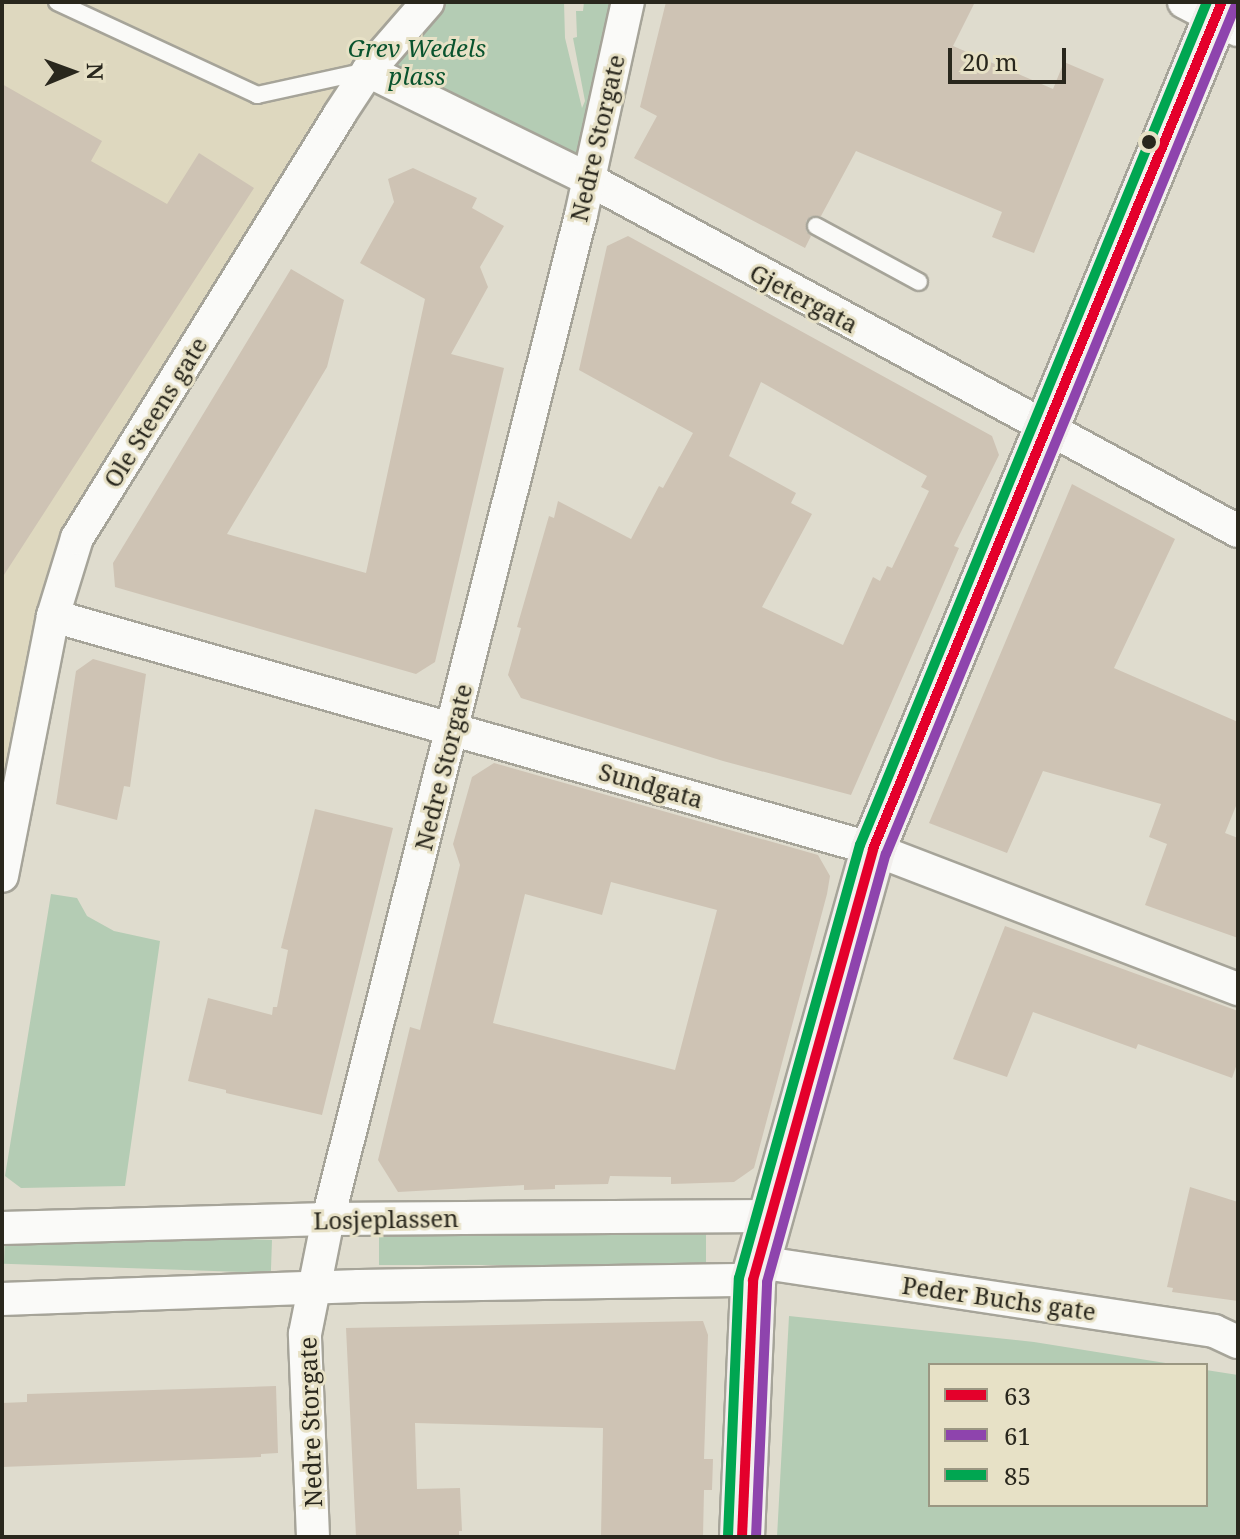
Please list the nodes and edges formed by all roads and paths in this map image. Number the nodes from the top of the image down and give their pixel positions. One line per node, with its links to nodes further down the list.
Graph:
1 (57, 2): 5 (lane)
2 (428, 2): 5 (street, Ole Steens gate)
3 (628, 2): 6 (street, Nedre Storgate)
4 (1215, 13): 9 (street)
5 (368, 71): 6 (street, Gjetergata); 11 (street, Ole Steens gate)
6 (588, 179): 9 (street, Gjetergata); 12 (street, Nedre Storgate)
7 (816, 226): 8 (lane)
8 (919, 282)
9 (1046, 426): 10 (street, Gjetergata); 13 (street)
10 (1238, 531)
11 (53, 616): 12 (street, Sundgata); 14 (street, Ole Steens gate)
12 (454, 728): 13 (street, Sundgata); 17 (street, Nedre Storgate)
13 (873, 849): 15 (street, Sundgata); 16 (street)
14 (2, 876)
15 (1238, 989)
16 (771, 1216): 17 (street, Losjeplassen); 19 (street)
17 (328, 1219): 18 (street, Losjeplassen); 20 (street, Nedre Storgate)
18 (2, 1228)
19 (756, 1271): 20 (street); 22 (street, Peder Buchs gate); 24 (street)
20 (316, 1288): 21 (street); 23 (street, Nedre Storgate)
21 (2, 1299)
22 (1238, 1342)
23 (313, 1537)
24 (742, 1537)

